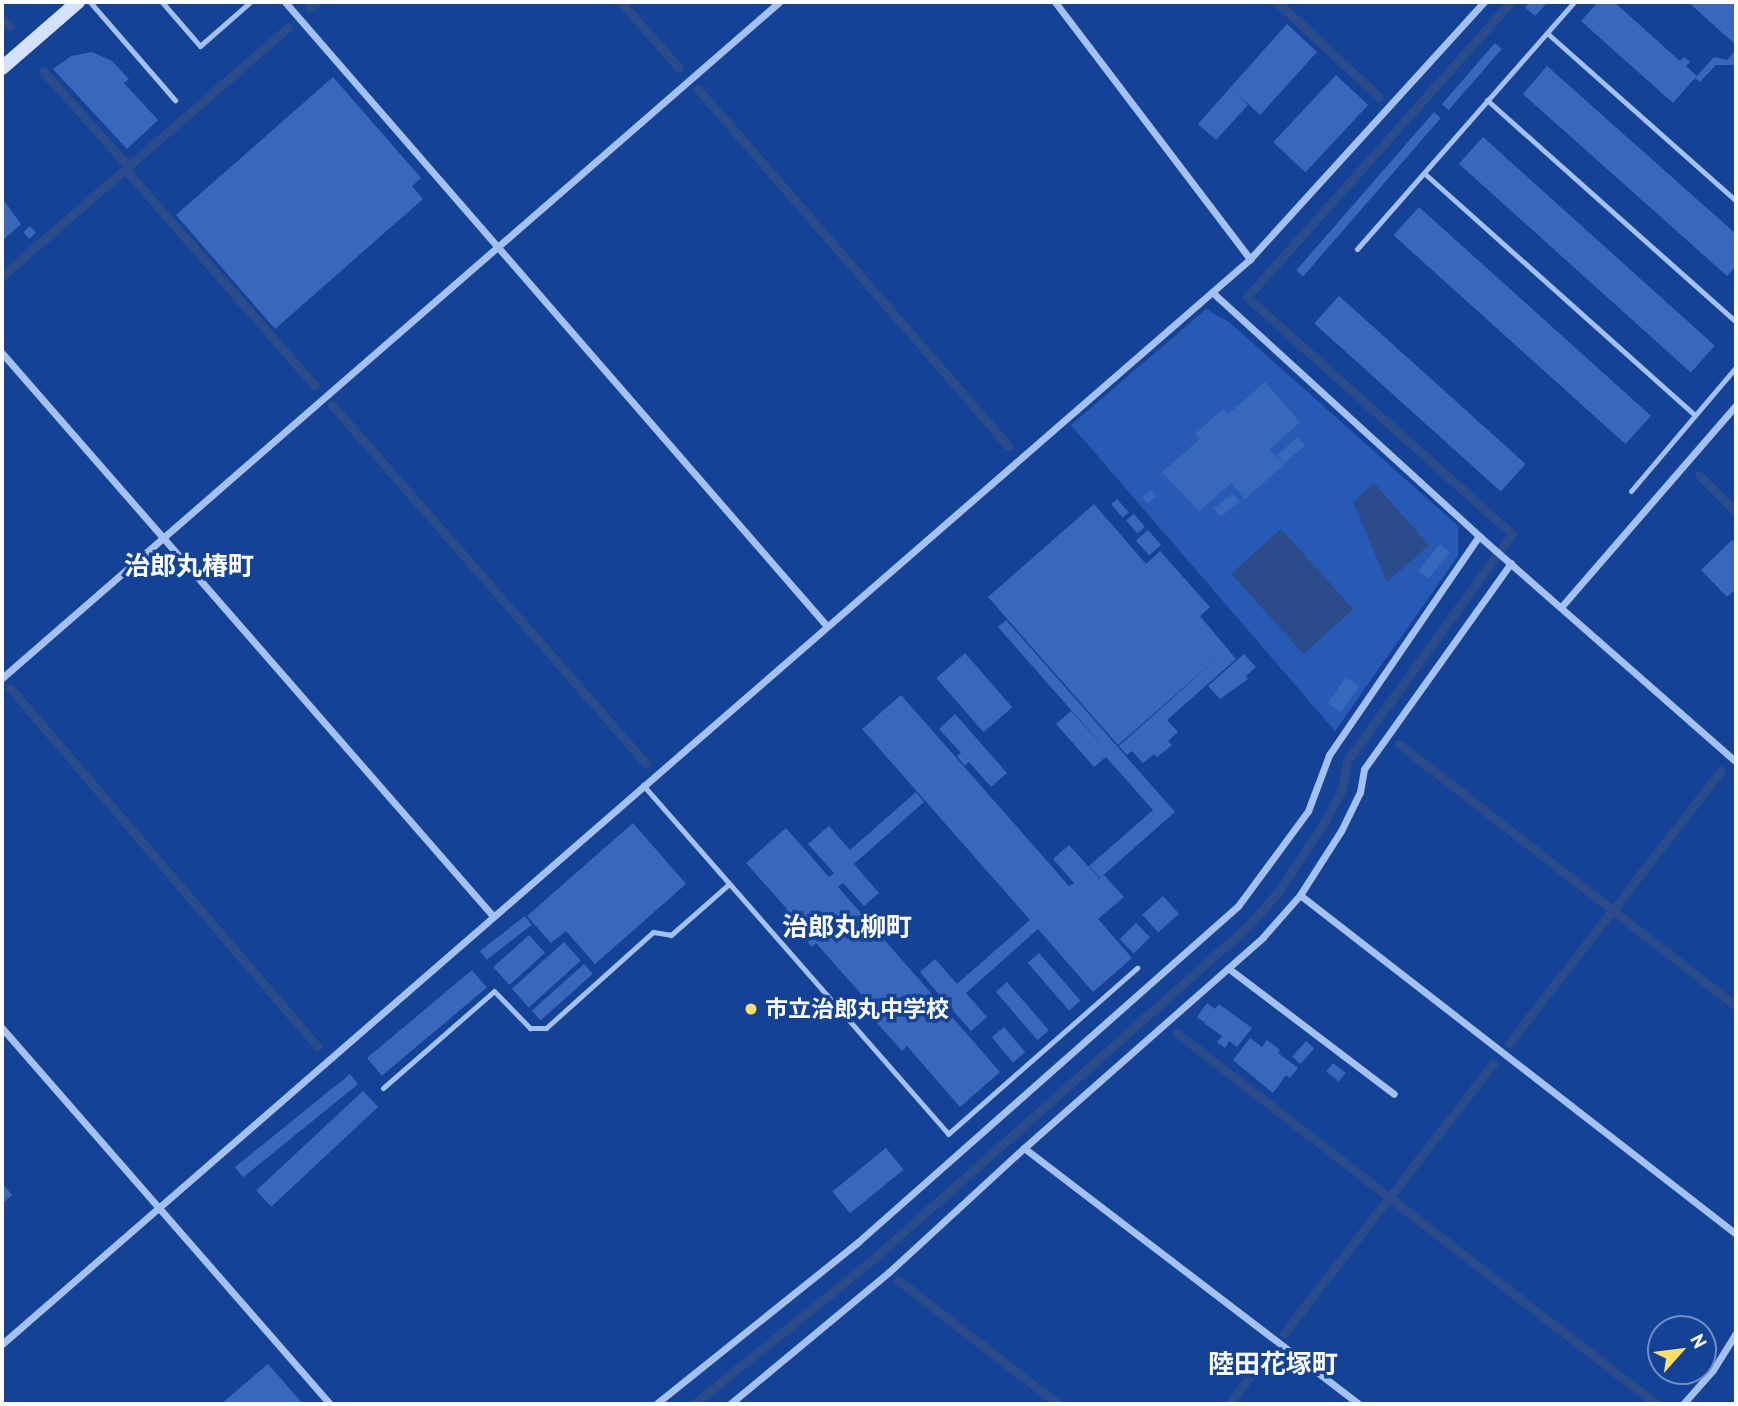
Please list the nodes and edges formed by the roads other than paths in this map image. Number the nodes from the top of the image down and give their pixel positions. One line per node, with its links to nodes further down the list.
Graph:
1 (78, 2): 11 (street)
2 (90, 2): 12 (lane)
3 (162, 2): 4 (lane)
4 (250, 2)
5 (285, 2): 16 (street)
6 (779, 2): 16 (street)
7 (1055, 2): 18 (street)
8 (1484, 2): 18 (street)
9 (1574, 2): 10 (lane)
10 (1547, 33): 13 (lane); 15 (lane)
11 (2, 68)
12 (176, 100)
13 (1487, 100): 14 (lane); 20 (lane)
14 (1424, 173): 17 (lane); 24 (lane)
15 (1736, 201)
16 (498, 247): 27 (street); 30 (street)
17 (1357, 249)
18 (1250, 259): 19 (street)
19 (1212, 292): 26 (street); 30 (street)
20 (1736, 322)
21 (2, 353): 27 (street)
22 (1736, 367): 24 (lane)
23 (1736, 405): 29 (street)
24 (1695, 415): 25 (lane)
25 (1631, 491)
26 (1479, 536): 28 (street); 48 (street)
27 (163, 538): 31 (street); 36 (street)
28 (1508, 561): 29 (street); 35 (street)
29 (1562, 606): 32 (street)
30 (826, 625): 33 (street)
31 (2, 678)
32 (1736, 762)
33 (643, 785): 34 (lane); 36 (street)
34 (729, 884): 37 (lane); 40 (lane)
35 (1300, 895): 38 (street); 44 (street)
36 (493, 916): 43 (street)
37 (1137, 968)
38 (1228, 968): 41 (street); 42 (street)
39 (2, 1028): 43 (street)
40 (383, 1088)
41 (1394, 1094)
42 (1024, 1147): 49 (street); 50 (street)
43 (159, 1208): 46 (street); 47 (street)
44 (1736, 1234)
45 (1736, 1333): 51 (street)
46 (2, 1344)
47 (330, 1404)
48 (656, 1404)
49 (730, 1404)
50 (1359, 1404)
51 (1683, 1404)

